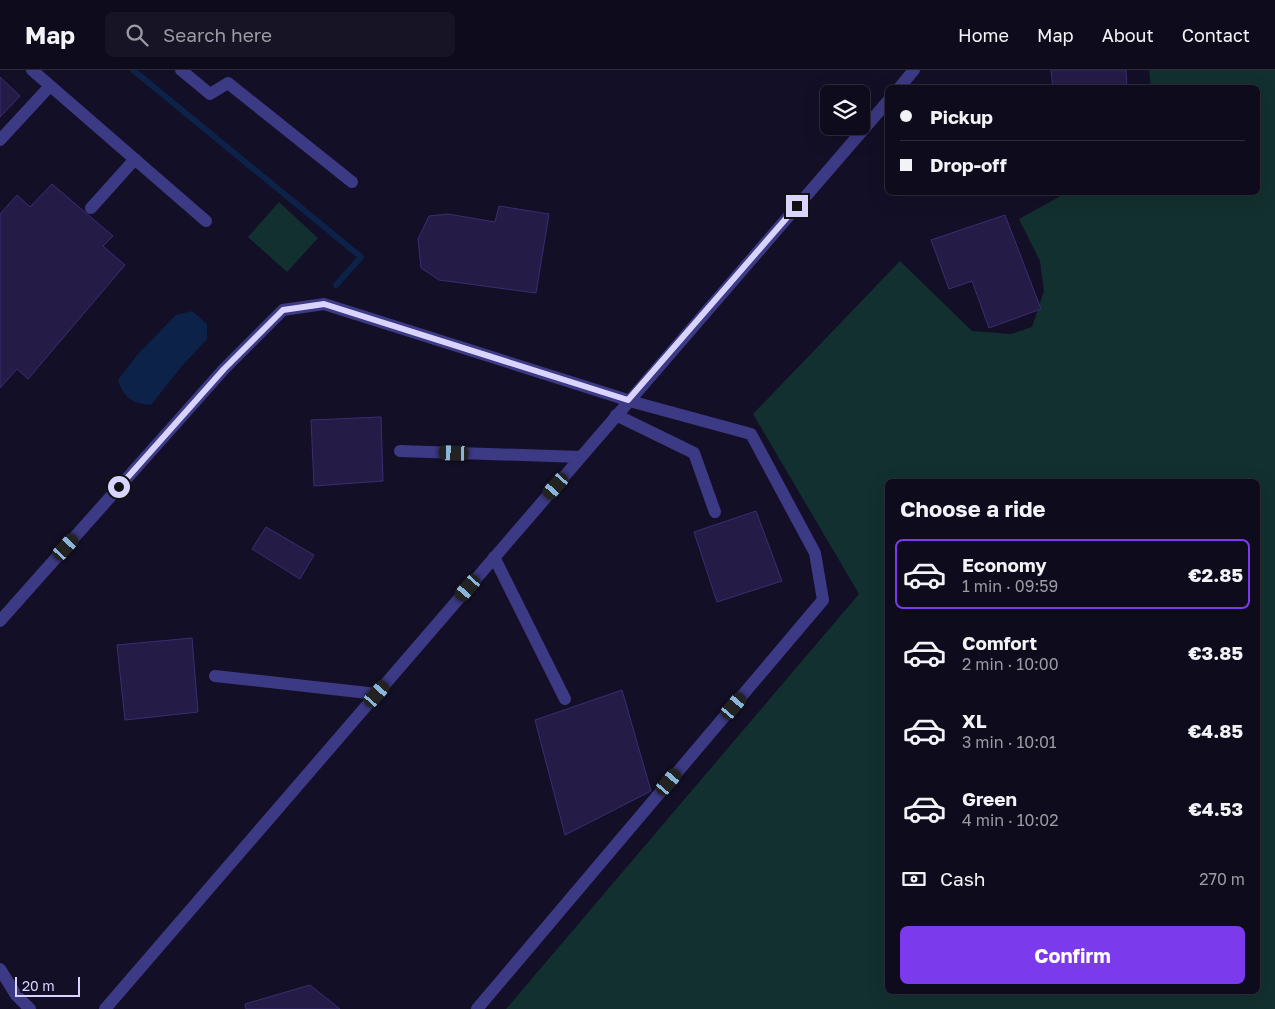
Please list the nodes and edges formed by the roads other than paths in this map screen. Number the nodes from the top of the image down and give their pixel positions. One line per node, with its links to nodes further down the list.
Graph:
1 (181, 70): 9 (lane)
2 (914, 70): 4 (lane)
3 (39, 72): 5 (lane)
4 (902, 85)
5 (50, 86): 7 (lane); 8 (lane)
6 (885, 104): 12 (lane)
7 (0, 140)
8 (135, 159): 10 (lane); 11 (lane)
9 (352, 182)
10 (91, 208)
11 (206, 221)
12 (628, 400): 13 (lane); 18 (lane); 25 (lane)
13 (616, 415): 15 (lane); 16 (lane)
14 (400, 451): 15 (lane)
15 (581, 457): 17 (lane)
16 (715, 512)
17 (494, 557): 20 (lane); 21 (lane)
18 (0, 621)
19 (215, 676): 20 (lane)
20 (377, 694): 24 (lane)
21 (565, 699)
22 (0, 969): 23 (lane)
23 (30, 1009)
24 (105, 1009)
25 (477, 1009)

